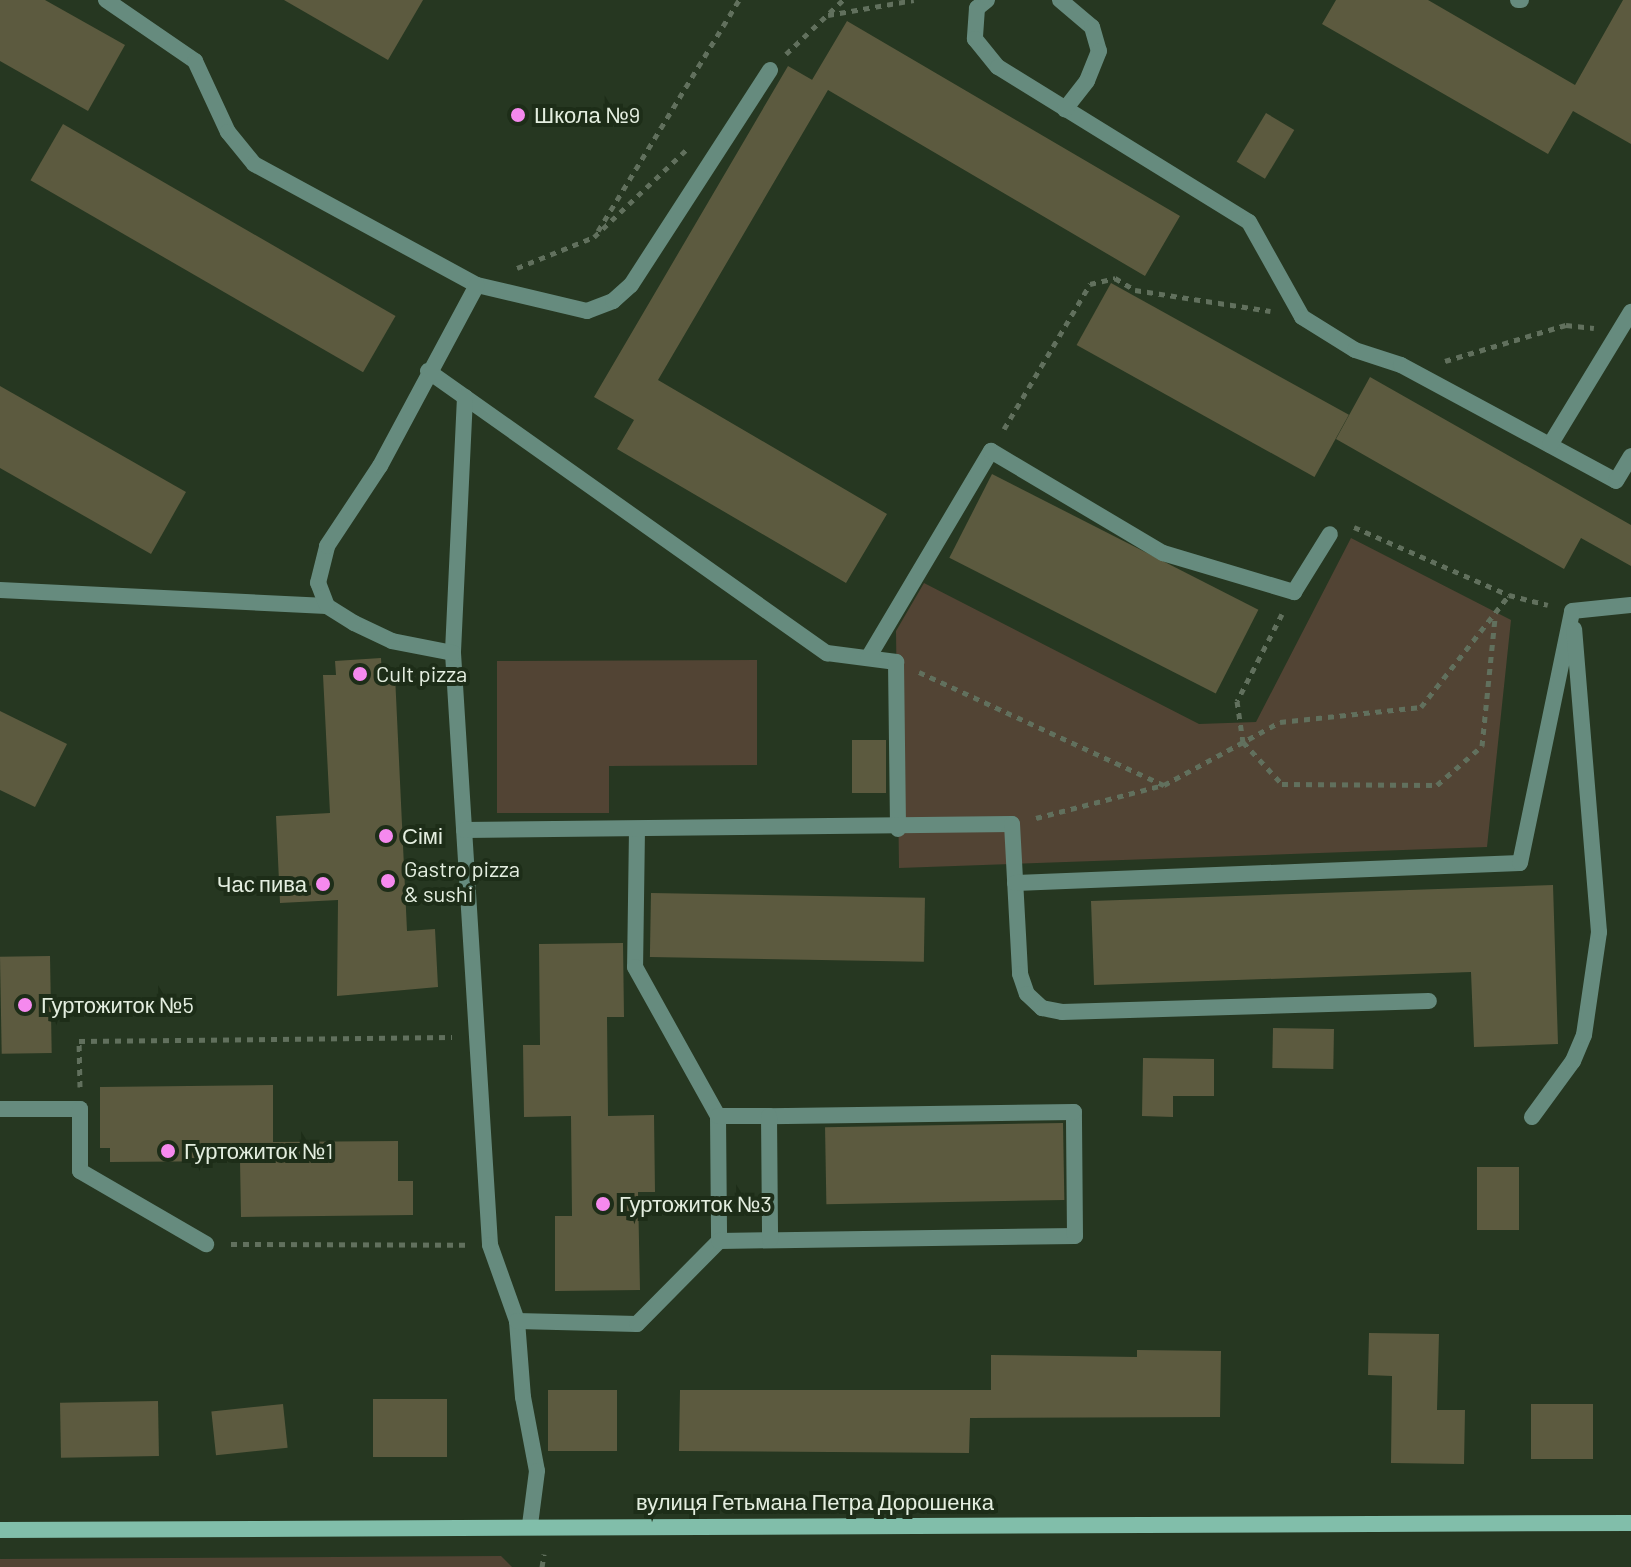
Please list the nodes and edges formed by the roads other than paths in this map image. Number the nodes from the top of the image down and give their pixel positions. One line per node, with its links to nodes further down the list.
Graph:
1 (106, 0): 6 (lane)
2 (987, 0): 5 (lane)
3 (1060, 0): 5 (lane)
4 (770, 70): 6 (lane)
5 (1065, 109): 10 (lane)
6 (477, 285): 8 (lane)
7 (1631, 312): 10 (lane)
8 (428, 371): 9 (lane); 15 (lane)
9 (465, 397): 17 (lane); 18 (lane)
10 (1550, 445): 11 (lane)
11 (1631, 456)
12 (1330, 534): 18 (lane)
13 (0, 590): 15 (lane)
14 (1631, 605): 16 (lane)
15 (327, 606): 17 (lane)
16 (1572, 611): 22 (lane); 27 (lane)
17 (453, 653): 21 (lane)
18 (868, 658): 20 (lane)
19 (637, 829): 20 (lane); 21 (lane); 25 (lane)
20 (898, 829): 22 (lane)
21 (464, 830): 31 (lane)
22 (1015, 883): 23 (lane)
23 (1429, 1001)
24 (0, 1109): 30 (lane)
25 (718, 1116): 26 (lane); 29 (lane)
26 (769, 1116): 28 (lane); 28 (lane)
27 (1532, 1117)
28 (770, 1240): 29 (lane)
29 (719, 1241): 31 (lane)
30 (206, 1244)
31 (517, 1321): 33 (lane)
32 (1631, 1523): 33 (street, вулиця Гетьмана Петра Дорошенка)
33 (530, 1525): 34 (street, вулиця Гетьмана Петра Дорошенка)
34 (0, 1530)

